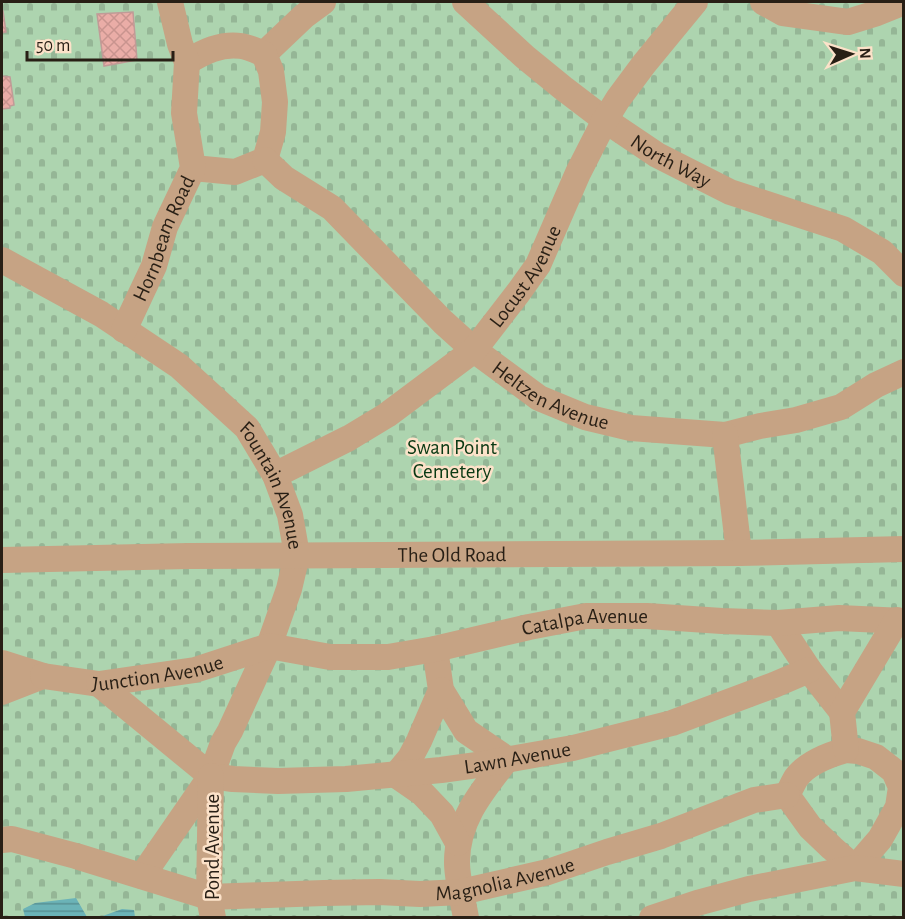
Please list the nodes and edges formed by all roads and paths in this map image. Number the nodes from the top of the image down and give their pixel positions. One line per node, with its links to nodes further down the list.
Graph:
1 (170, 2): 8 (lane, Hornbeam Road)
2 (323, 2): 7 (lane)
3 (465, 2): 9 (lane, North Way)
4 (695, 2): 9 (lane, Locust Avenue)
5 (763, 2): 6 (lane)
6 (903, 2)
7 (264, 54): 8 (lane); 10 (lane)
8 (187, 62): 11 (lane, Hornbeam Road)
9 (605, 120): 13 (lane, North Way); 15 (lane, Locust Avenue)
10 (265, 160): 11 (lane); 15 (lane, Heltzen Avenue)
11 (193, 168): 14 (lane, Hornbeam Road)
12 (2, 260): 14 (lane, Fountain Avenue)
13 (903, 274)
14 (124, 330): 18 (lane, Fountain Avenue)
15 (474, 350): 17 (lane, Heltzen Avenue); 18 (lane, Locust Avenue)
16 (903, 372): 17 (lane, Heltzen Avenue)
17 (726, 435): 20 (lane)
18 (275, 475): 21 (lane, Fountain Avenue)
19 (903, 549): 20 (lane, The Old Road)
20 (740, 553): 21 (lane, The Old Road)
21 (297, 555): 22 (lane, The Old Road); 25 (lane, Fountain Avenue)
22 (2, 560)
23 (900, 620): 24 (lane, Catalpa Avenue); 33 (lane)
24 (778, 623): 26 (lane, Catalpa Avenue); 28 (lane)
25 (269, 646): 26 (lane, Catalpa Avenue); 30 (lane, Junction Avenue); 37 (lane, Fountain Avenue)
26 (435, 649): 31 (lane)
27 (2, 663): 29 (lane, Junction Avenue)
28 (809, 670): 33 (lane); 35 (lane, Lawn Avenue)
29 (44, 676): 30 (lane, Junction Avenue); 32 (lane, Junction Avenue)
30 (99, 684): 37 (lane)
31 (441, 690): 35 (lane); 36 (lane)
32 (2, 692)
33 (842, 712): 34 (lane)
34 (846, 750): 38 (lane); 41 (lane)
35 (507, 759): 36 (lane, Lawn Avenue); 40 (lane)
36 (396, 775): 37 (lane, Lawn Avenue); 40 (lane)
37 (212, 777): 43 (lane, Fountain Avenue); 45 (lane, Pond Avenue)
38 (788, 795): 41 (lane); 44 (lane, Magnolia Avenue)
39 (2, 840): 43 (lane, Magnolia Avenue)
40 (458, 843): 44 (lane)
41 (855, 868): 42 (lane); 47 (lane)
42 (903, 874)
43 (142, 876): 45 (lane, Magnolia Avenue)
44 (461, 892): 45 (lane, Magnolia Avenue); 46 (lane)
45 (211, 907)
46 (466, 918)
47 (652, 918)

